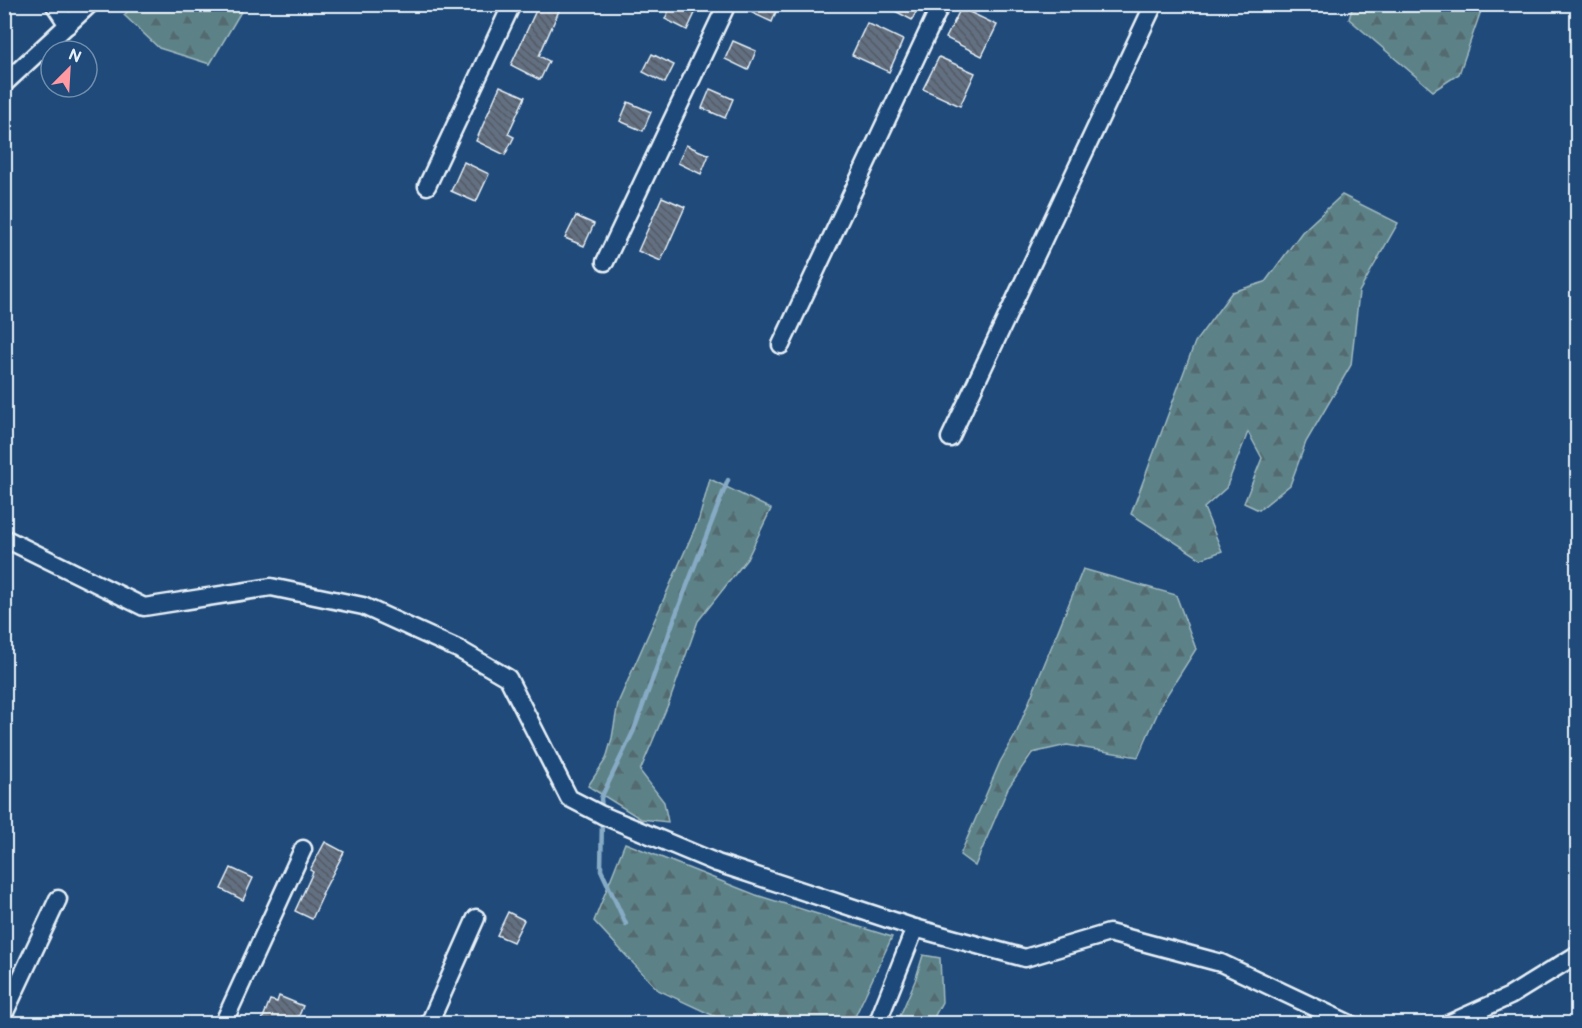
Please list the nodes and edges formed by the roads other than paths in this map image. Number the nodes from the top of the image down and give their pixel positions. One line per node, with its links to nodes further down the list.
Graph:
1 (54, 4): 7 (street)
2 (90, 4): 7 (street)
3 (512, 4): 9 (street)
4 (727, 4): 10 (street)
5 (941, 4): 11 (street)
6 (1154, 4): 12 (street)
7 (68, 25): 8 (street)
8 (4, 84)
9 (427, 186)
10 (605, 262)
11 (781, 345)
12 (950, 438)
13 (4, 538): 17 (street)
14 (303, 849): 20 (street)
15 (58, 899): 19 (street)
16 (476, 918): 21 (street)
17 (915, 928): 22 (street); 23 (street)
18 (1578, 954): 24 (street)
19 (4, 1014)
20 (224, 1023)
21 (429, 1023)
22 (877, 1023)
23 (1350, 1023)
24 (1448, 1023)

